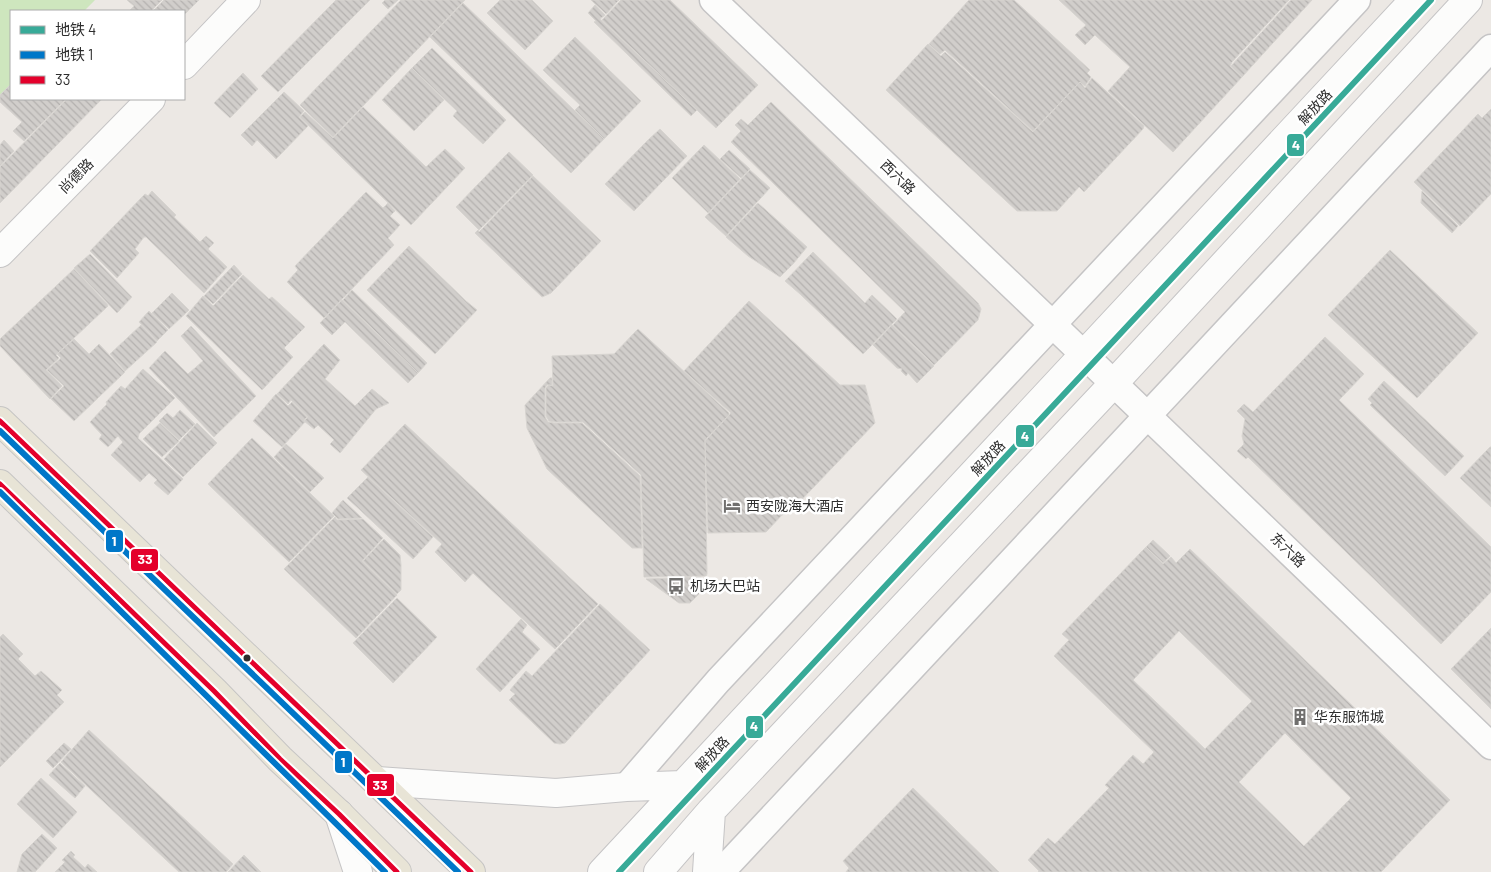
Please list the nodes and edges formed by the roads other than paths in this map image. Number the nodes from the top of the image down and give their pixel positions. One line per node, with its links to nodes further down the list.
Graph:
1 (246, 0): 7 (main road)
2 (713, 0): 10 (street, 西六路)
3 (1357, 0): 10 (street)
4 (1414, 0): 11 (main road, 解放路)
5 (1468, 0): 12 (main road)
6 (1491, 48): 13 (street)
7 (185, 64)
8 (150, 100): 9 (main road, 尚德路)
9 (0, 253)
10 (1052, 324): 11 (street, 西六路); 19 (street)
11 (1084, 354): 12 (street, 东六路); 18 (main road, 解放路)
12 (1114, 383): 13 (street, 东六路); 20 (main road)
13 (1148, 415): 16 (street, 东六路); 28 (street)
14 (0, 420): 17 (main road)
15 (0, 484): 21 (main road)
16 (1491, 746)
17 (377, 781): 19 (main road); 24 (main road)
18 (683, 785): 19 (main road); 25 (main road, 解放路)
19 (626, 787)
20 (711, 811): 26 (main road); 27 (main road)
21 (339, 814): 22 (main road); 23 (main road)
22 (358, 872)
23 (397, 872)
24 (471, 872)
25 (602, 872)
26 (658, 872)
27 (707, 872)
28 (721, 872)

